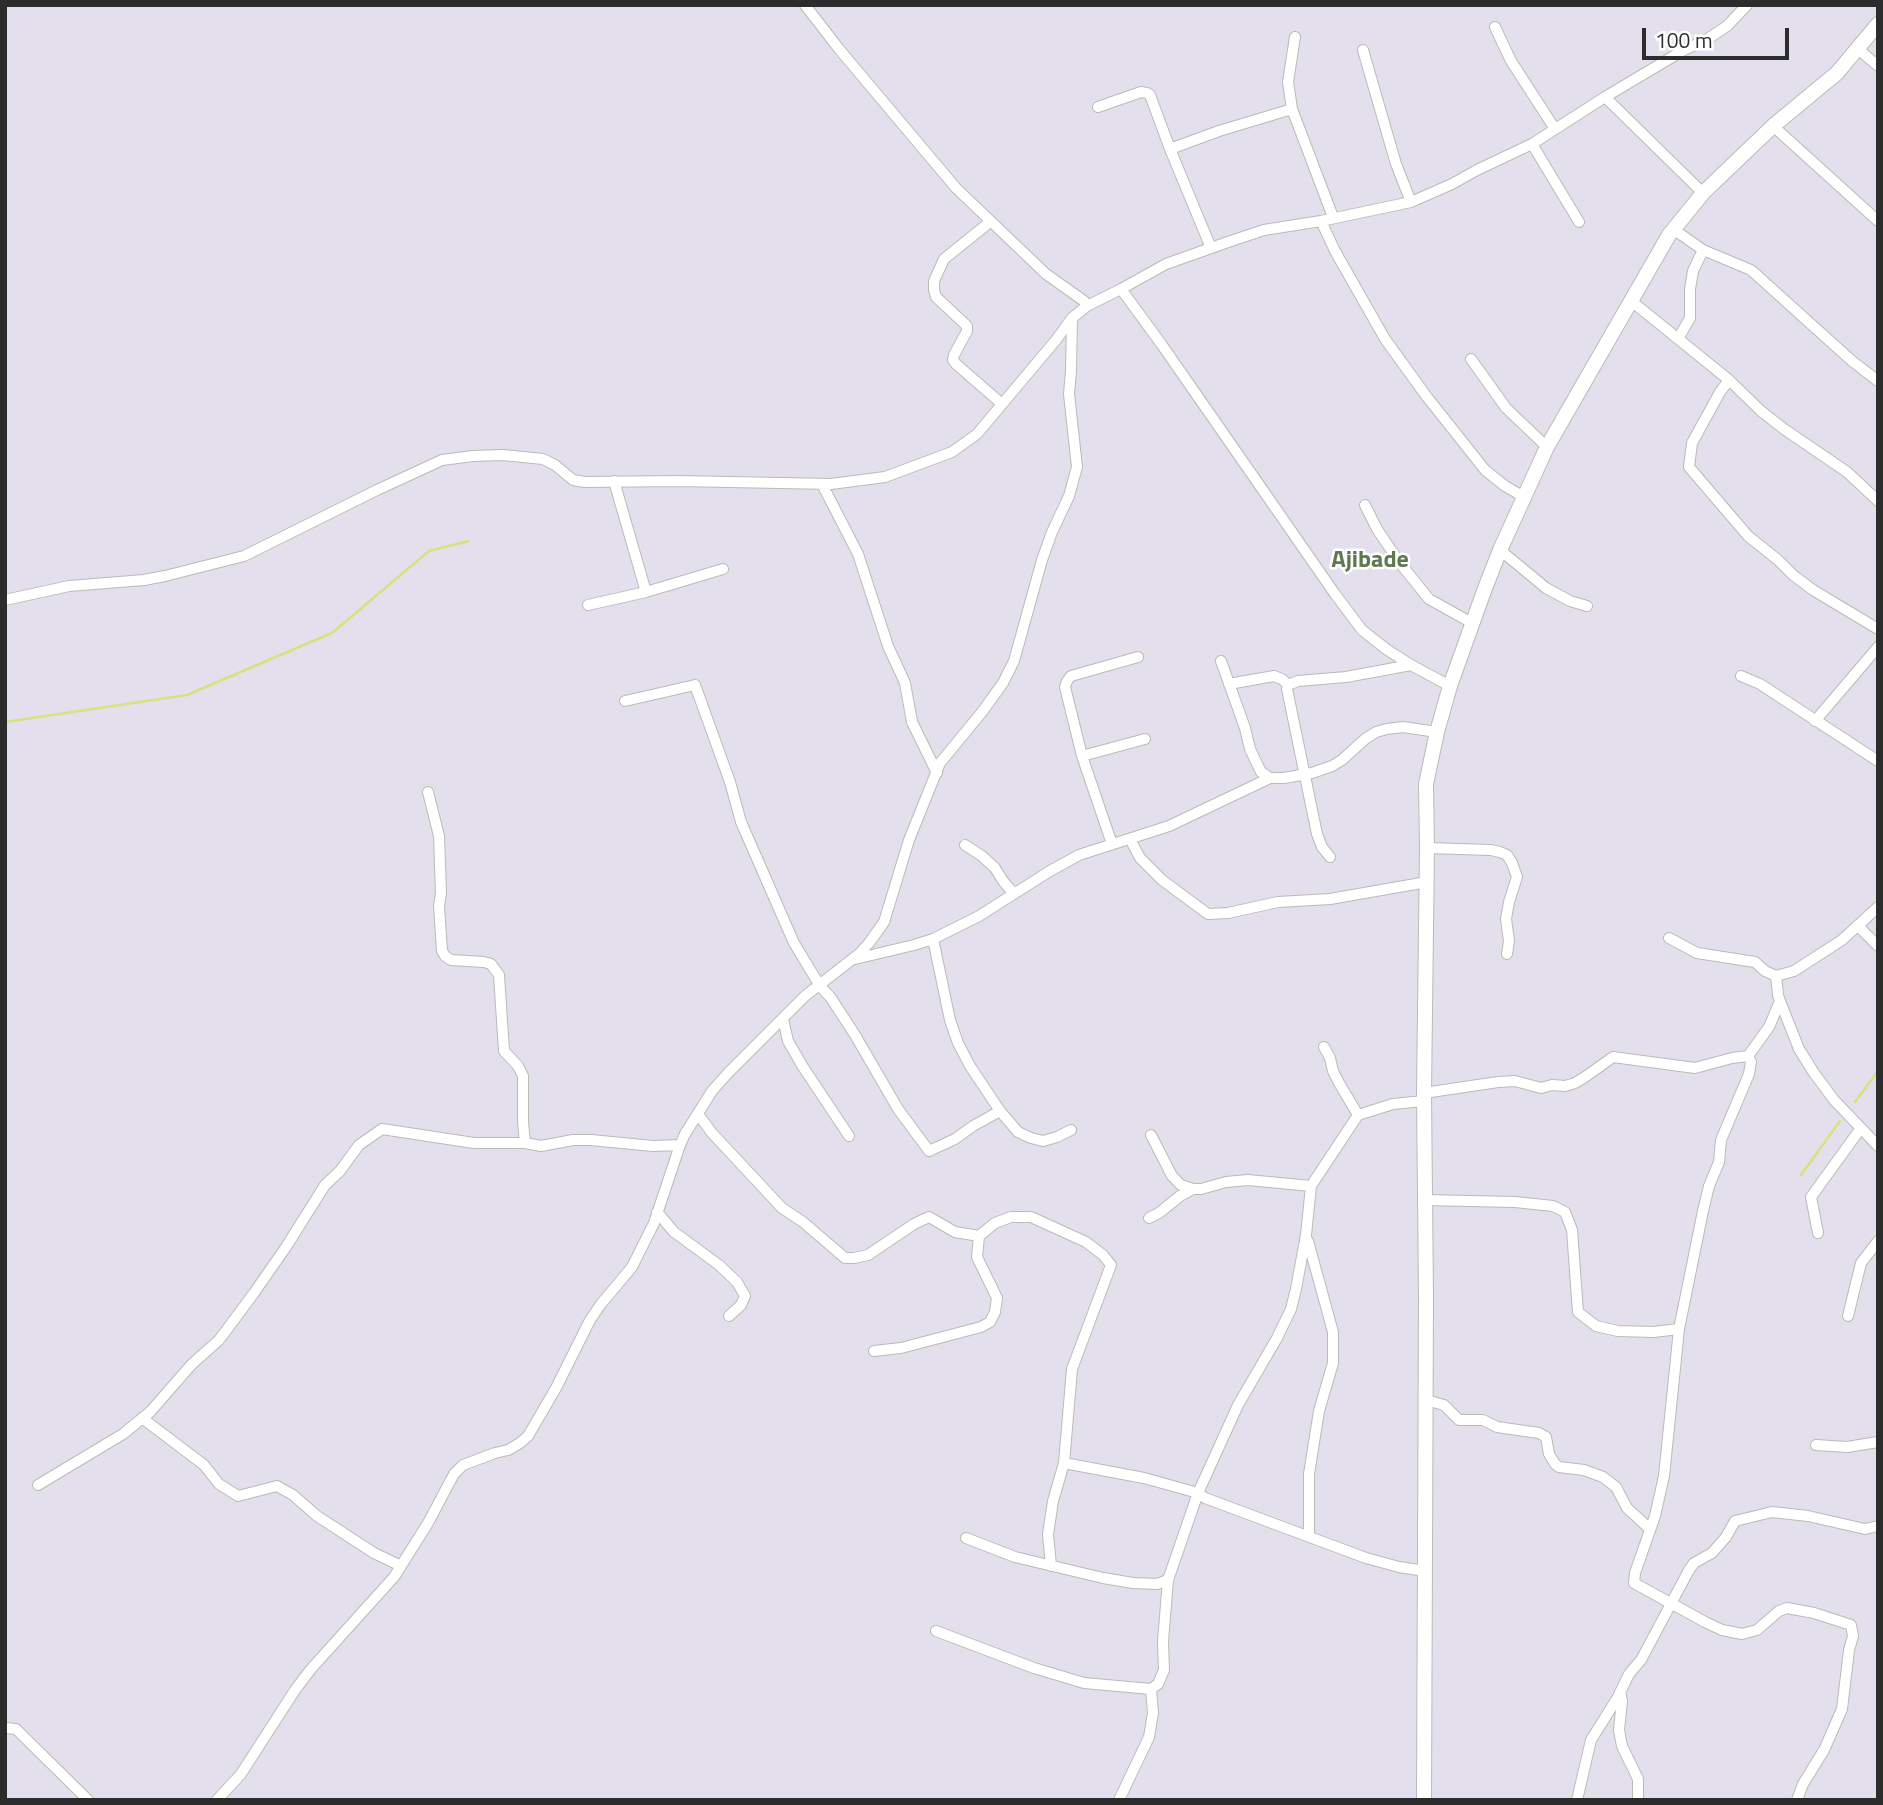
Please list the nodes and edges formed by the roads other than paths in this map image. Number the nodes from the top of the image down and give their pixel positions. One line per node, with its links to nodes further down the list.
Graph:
1 (805, 5): 21 (street)
2 (1747, 5): 9 (street)
3 (1878, 24): 6 (main road)
4 (1495, 27): 13 (street)
5 (1295, 37): 11 (street)
6 (1858, 49): 8 (street); 12 (main road)
7 (1363, 50): 17 (street)
8 (1878, 66)
9 (1605, 97): 13 (street); 16 (street)
10 (1098, 107): 15 (street)
11 (1292, 109): 15 (street); 18 (street)
12 (1773, 126): 16 (main road); 20 (street)
13 (1555, 129): 14 (street)
14 (1532, 144): 17 (street); 22 (street)
15 (1170, 149): 24 (street)
16 (1703, 193): 23 (main road)
17 (1411, 202): 18 (street)
18 (1333, 217): 19 (street)
19 (1321, 221): 24 (street); 38 (street)
20 (1878, 221)
21 (990, 222): 28 (street); 34 (street)
22 (1579, 222)
23 (1674, 229): 25 (street); 27 (main road)
24 (1211, 248): 26 (street)
25 (1703, 250): 30 (street); 33 (street)
26 (1121, 289): 28 (street); 52 (street)
27 (1630, 300): 30 (street); 35 (main road)
28 (1087, 306): 29 (street)
29 (1072, 318): 34 (street); 63 (street)
30 (1678, 339): 32 (street)
31 (1471, 359): 35 (street)
32 (1729, 380): 39 (street); 48 (street)
33 (1878, 381)
34 (1002, 404): 37 (street)
35 (1547, 447): 38 (main road)
36 (614, 481): 37 (street); 43 (street); 44 (street)
37 (821, 484): 63 (street)
38 (1524, 497): 41 (main road)
39 (1878, 501)
40 (1365, 505): 47 (street)
41 (1500, 550): 46 (street); 47 (main road)
42 (723, 569): 43 (street)
43 (646, 592): 45 (street)
44 (5, 600)
45 (588, 605)
46 (1587, 606)
47 (1472, 623): 56 (main road)
48 (1878, 629)
49 (1878, 646): 58 (street)
50 (1138, 657): 61 (street)
51 (1221, 661): 54 (street)
52 (1411, 665): 55 (street); 56 (street)
53 (1741, 676): 58 (street)
54 (1229, 684): 55 (street); 65 (street)
55 (1288, 685): 64 (street)
56 (1450, 686): 59 (main road)
57 (625, 701): 82 (street)
58 (1815, 721): 62 (street)
59 (1437, 732): 64 (street); 70 (main road)
60 (1145, 739): 61 (street)
61 (1082, 756): 68 (street)
62 (1878, 761)
63 (937, 773): 80 (street)
64 (1305, 774): 65 (street); 71 (street)
65 (1270, 778): 67 (street)
66 (428, 792): 95 (street)
67 (1129, 839): 68 (street); 72 (street)
68 (1112, 844): 73 (street)
69 (965, 845): 73 (street)
70 (1427, 848): 72 (main road); 79 (street)
71 (1330, 857)
72 (1427, 882): 87 (main road)
73 (1014, 894): 77 (street)
74 (1878, 907): 75 (street)
75 (1858, 926): 78 (street); 81 (street)
76 (1669, 938): 81 (street)
77 (933, 939): 80 (street); 88 (street)
78 (1878, 946)
79 (1507, 954)
80 (851, 960): 82 (street)
81 (1776, 976): 83 (street)
82 (820, 986): 84 (street); 88 (street)
83 (1780, 1001): 86 (street); 91 (street)
84 (783, 1019): 89 (street); 94 (street)
85 (1324, 1047): 90 (street)
86 (1748, 1056): 87 (street); 109 (street)
87 (1424, 1097): 90 (street); 100 (main road)
88 (1000, 1111): 92 (street)
89 (698, 1114): 96 (street); 104 (street)
90 (1358, 1115): 98 (street)
91 (1861, 1128): 97 (street); 103 (street)
92 (1071, 1130)
93 (1151, 1135): 99 (street)
94 (849, 1136)
95 (525, 1143): 96 (street); 112 (street)
96 (680, 1145): 101 (street)
97 (1878, 1146)
98 (1311, 1186): 99 (street); 105 (street)
99 (1193, 1189): 102 (street)
100 (1424, 1200): 109 (street); 111 (main road)
101 (657, 1212): 107 (street); 122 (street)
102 (1149, 1218)
103 (1818, 1233)
104 (979, 1236): 110 (street); 115 (street)
105 (1306, 1236): 117 (street); 120 (street)
106 (1878, 1241): 108 (street)
107 (729, 1316)
108 (1848, 1316)
109 (1679, 1329): 119 (street)
110 (874, 1351)
111 (1426, 1400): 119 (street); 124 (main road)
112 (142, 1418): 116 (street); 122 (street)
113 (1878, 1442): 114 (street)
114 (1816, 1446)
115 (1064, 1464): 117 (street); 123 (street)
116 (38, 1485)
117 (1198, 1493): 120 (street); 125 (street)
118 (1878, 1526): 126 (street)
119 (1650, 1529): 126 (street)
120 (1309, 1536): 124 (street)
121 (966, 1538): 123 (street)
122 (401, 1566): 133 (street)
123 (1051, 1566): 125 (street)
124 (1425, 1571): 135 (main road)
125 (1168, 1580): 128 (street)
126 (1671, 1603): 129 (street); 138 (street)
127 (936, 1631): 128 (street)
128 (1152, 1689): 134 (street)
129 (1620, 1692): 136 (street); 137 (street)
130 (5, 1718): 131 (street)
131 (11, 1728): 132 (street)
132 (88, 1800)
133 (216, 1800)
134 (1119, 1800)
135 (1424, 1800)
136 (1577, 1800)
137 (1638, 1800)
138 (1797, 1800)

